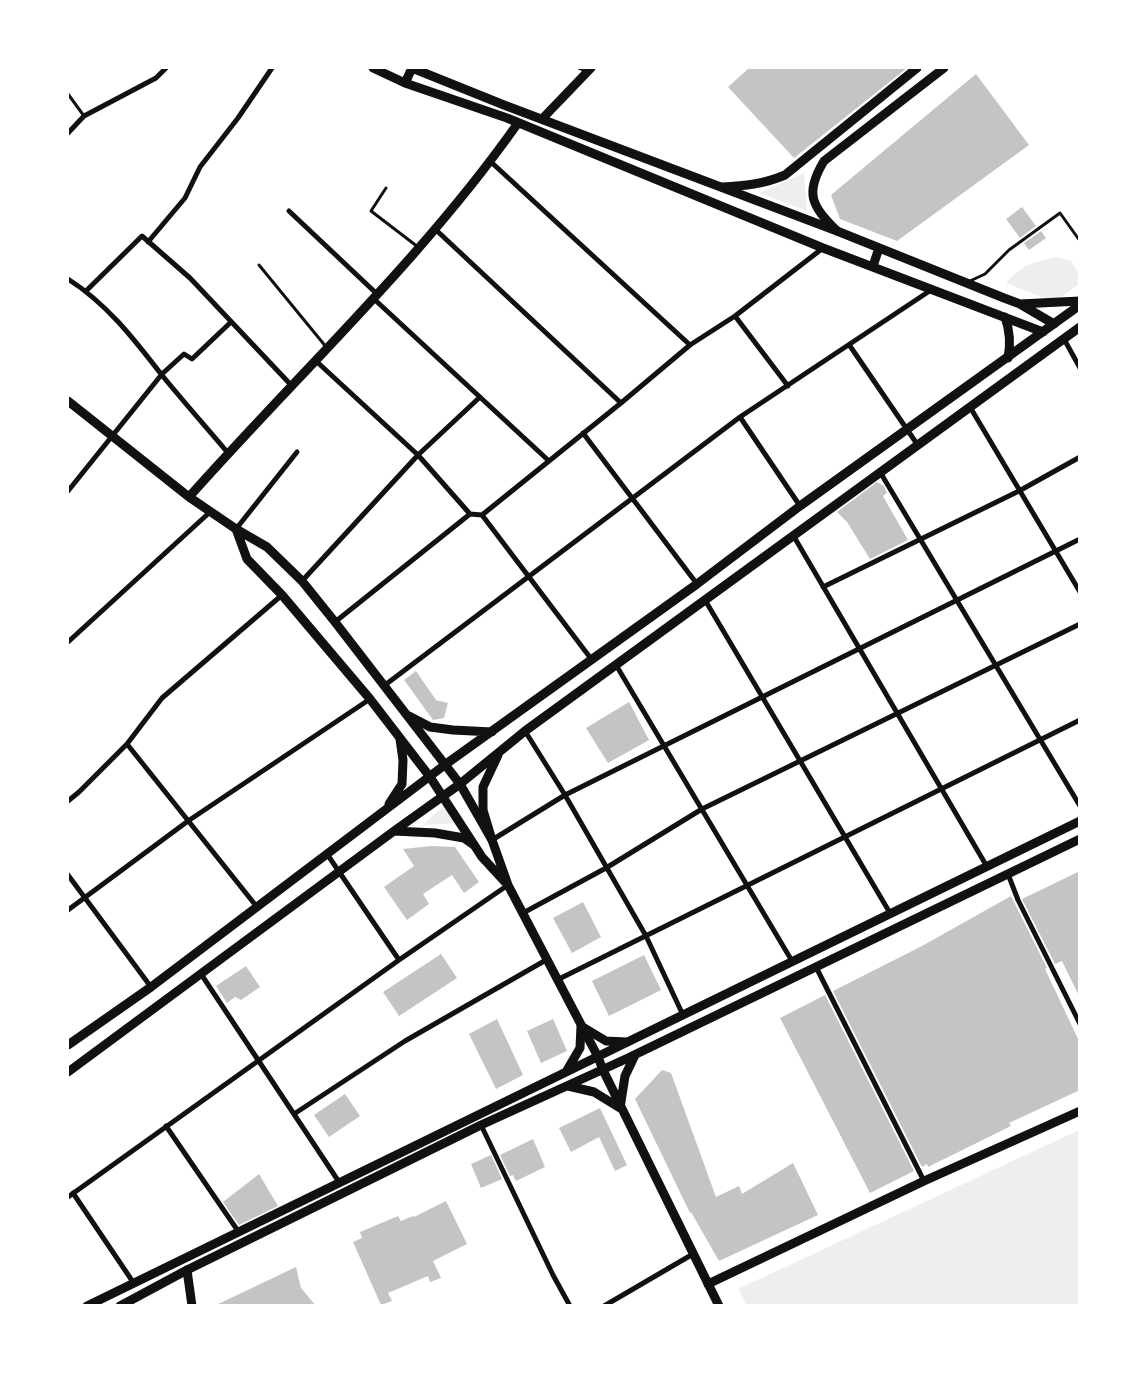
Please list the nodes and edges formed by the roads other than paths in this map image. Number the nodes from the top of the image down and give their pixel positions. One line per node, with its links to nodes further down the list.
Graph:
1 (166, 68): 11 (street)
2 (272, 68): 23 (street)
3 (373, 68): 8 (main road)
4 (412, 68): 8 (main road); 12 (main road)
5 (917, 68): 10 (main road)
6 (944, 68): 14 (main road)
7 (585, 69): 12 (main road)
8 (405, 83): 13 (main road)
9 (68, 94): 11 (lane)
10 (860, 114): 14 (main road); 17 (main road)
11 (84, 116): 15 (street)
12 (542, 118): 17 (main road)
13 (518, 123): 16 (main road); 25 (main road)
14 (869, 126): 21 (main road)
15 (68, 133)
16 (491, 162): 20 (main road); 44 (street)
17 (722, 187): 21 (main road)
18 (386, 188): 24 (lane)
19 (289, 210): 33 (street)
20 (434, 229): 24 (main road); 55 (street)
21 (837, 231): 26 (main road)
22 (1080, 240): 30 (lane)
23 (148, 242): 32 (street); 39 (street)
24 (419, 247): 33 (main road)
25 (823, 248): 28 (main road); 37 (street)
26 (879, 248): 28 (main road); 30 (main road)
27 (259, 266): 46 (lane)
28 (873, 266): 31 (main road)
29 (68, 279): 32 (street)
30 (967, 283): 35 (main road)
31 (933, 289): 38 (main road); 45 (street)
32 (86, 291): 50 (street)
33 (376, 297): 46 (main road); 53 (street)
34 (1080, 301): 35 (main road)
35 (1020, 304): 40 (main road)
36 (1080, 305): 40 (main road)
37 (735, 316): 44 (street); 52 (street)
38 (1005, 317): 42 (main road); 47 (main road)
39 (231, 322): 50 (street); 51 (street)
40 (1054, 324): 42 (main road); 43 (main road)
41 (1080, 327): 43 (main road)
42 (1044, 332): 43 (main road); 47 (main road)
43 (1064, 339): 49 (street); 56 (main road)
44 (690, 345): 55 (street)
45 (850, 346): 52 (street); 58 (street)
46 (328, 349): 48 (main road)
47 (1008, 358): 58 (main road)
48 (316, 361): 51 (main road); 64 (street)
49 (1080, 368)
50 (162, 374): 60 (street); 63 (street)
51 (292, 386): 63 (main road)
52 (788, 386): 57 (street)
53 (480, 397): 64 (street); 66 (street)
54 (68, 401): 60 (main road)
55 (621, 403): 59 (street)
56 (970, 406): 61 (main road); 69 (street)
57 (740, 417): 71 (street); 72 (street)
58 (908, 430): 61 (street); 72 (main road)
59 (583, 434): 66 (street); 71 (street)
60 (111, 436): 68 (street); 70 (main road)
61 (917, 444): 67 (main road)
62 (297, 452): 76 (street)
63 (228, 453): 70 (main road)
64 (418, 455): 74 (street); 82 (street)
65 (1080, 457): 69 (street)
66 (549, 461): 75 (street)
67 (880, 472): 77 (main road); 79 (street)
68 (68, 491)
69 (1019, 491): 79 (street); 80 (street)
70 (190, 497): 73 (main road)
71 (633, 499): 81 (street); 83 (street)
72 (800, 506): 83 (main road)
73 (210, 512): 76 (main road); 91 (street)
74 (470, 514): 75 (street); 89 (street)
75 (482, 515): 81 (street)
76 (236, 528): 82 (main road); 86 (main road)
77 (793, 535): 84 (street); 87 (main road)
78 (1080, 539): 80 (street)
79 (920, 540): 84 (street); 88 (street)
80 (1055, 551): 85 (street); 88 (street)
81 (529, 577): 93 (street); 96 (street)
82 (302, 581): 89 (main road)
83 (697, 584): 93 (main road)
84 (823, 587): 92 (street)
85 (1080, 592)
86 (282, 595): 98 (main road); 106 (street)
87 (705, 600): 94 (main road); 97 (street)
88 (956, 600): 92 (street); 95 (street)
89 (335, 622): 96 (main road)
90 (1080, 624): 95 (street)
91 (68, 642)
92 (859, 648): 97 (street); 99 (street)
93 (592, 660): 103 (main road)
94 (616, 665): 102 (main road); 107 (street)
95 (996, 665): 99 (street); 105 (street)
96 (385, 685): 100 (main road)
97 (762, 697): 107 (street); 109 (street)
98 (370, 699): 104 (main road); 120 (street)
99 (897, 713): 109 (street); 113 (street)
100 (409, 716): 103 (main road); 110 (main road)
101 (1080, 720): 105 (street)
102 (525, 731): 108 (main road); 114 (street)
103 (492, 732): 110 (main road)
104 (400, 739): 111 (main road); 119 (main road)
105 (1039, 740): 113 (street); 117 (street)
106 (127, 744): 116 (street); 120 (street)
107 (664, 746): 114 (street); 118 (street)
108 (501, 750): 112 (main road); 125 (main road)
109 (800, 761): 118 (street); 123 (street)
110 (446, 764): 111 (main road); 112 (main road)
111 (430, 777): 115 (main road); 119 (main road)
112 (460, 784): 115 (main road); 125 (main road)
113 (940, 789): 123 (street); 128 (street)
114 (565, 795): 125 (street); 129 (street)
115 (443, 796): 122 (main road); 126 (main road)
116 (68, 801)
117 (1080, 806)
118 (702, 809): 129 (street); 135 (street)
119 (385, 810): 127 (main road)
120 (188, 821): 137 (street); 138 (street)
121 (1080, 821): 128 (main road)
122 (394, 831): 126 (main road); 130 (main road)
123 (844, 837): 135 (street); 141 (street)
124 (1080, 839): 131 (main road)
125 (492, 840): 134 (main road)
126 (474, 845): 134 (main road)
127 (326, 854): 130 (street); 138 (main road)
128 (986, 865): 133 (main road)
129 (606, 868): 140 (street); 142 (street)
130 (340, 871): 143 (street); 147 (main road)
131 (1008, 873): 136 (main road); 151 (street)
132 (68, 875): 137 (street)
133 (959, 878): 136 (main road); 141 (main road)
134 (508, 885): 140 (main road); 143 (street)
135 (747, 885): 142 (street); 145 (street)
136 (966, 893): 146 (main road)
137 (85, 898): 139 (street); 149 (street)
138 (257, 908): 149 (main road)
139 (68, 910)
140 (523, 913): 144 (main road)
141 (890, 913): 145 (main road)
142 (646, 936): 148 (street); 150 (street)
143 (399, 960): 157 (street)
144 (546, 960): 148 (main road); 164 (street)
145 (792, 961): 150 (main road)
146 (816, 967): 155 (main road); 168 (street)
147 (201, 974): 157 (street); 159 (main road)
148 (557, 980): 152 (main road)
149 (151, 987): 154 (main road)
150 (683, 1015): 153 (main road)
151 (1080, 1024)
152 (581, 1026): 153 (main road); 156 (main road); 160 (main road)
153 (629, 1042): 156 (main road)
154 (68, 1045)
155 (636, 1055): 158 (main road); 162 (main road)
156 (598, 1057): 158 (main road); 160 (main road)
157 (258, 1060): 164 (street); 166 (street)
158 (603, 1070): 161 (main road); 162 (main road)
159 (68, 1072)
160 (565, 1073): 167 (main road)
161 (568, 1086): 162 (main road); 165 (main road)
162 (620, 1108): 172 (main road)
163 (1080, 1111): 168 (main road)
164 (294, 1114): 167 (street)
165 (481, 1125): 173 (main road); 179 (street)
166 (166, 1126): 169 (street); 171 (street)
167 (339, 1182): 171 (main road)
168 (924, 1182): 175 (main road)
169 (73, 1192): 170 (street); 174 (street)
170 (68, 1197)
171 (238, 1231): 174 (main road)
172 (692, 1254): 175 (main road); 180 (street)
173 (187, 1270): 177 (main road); 178 (main road)
174 (133, 1282): 176 (main road)
175 (708, 1284): 181 (main road)
176 (87, 1306)
177 (120, 1306)
178 (192, 1306)
179 (570, 1306)
180 (604, 1306)
181 (718, 1306)

